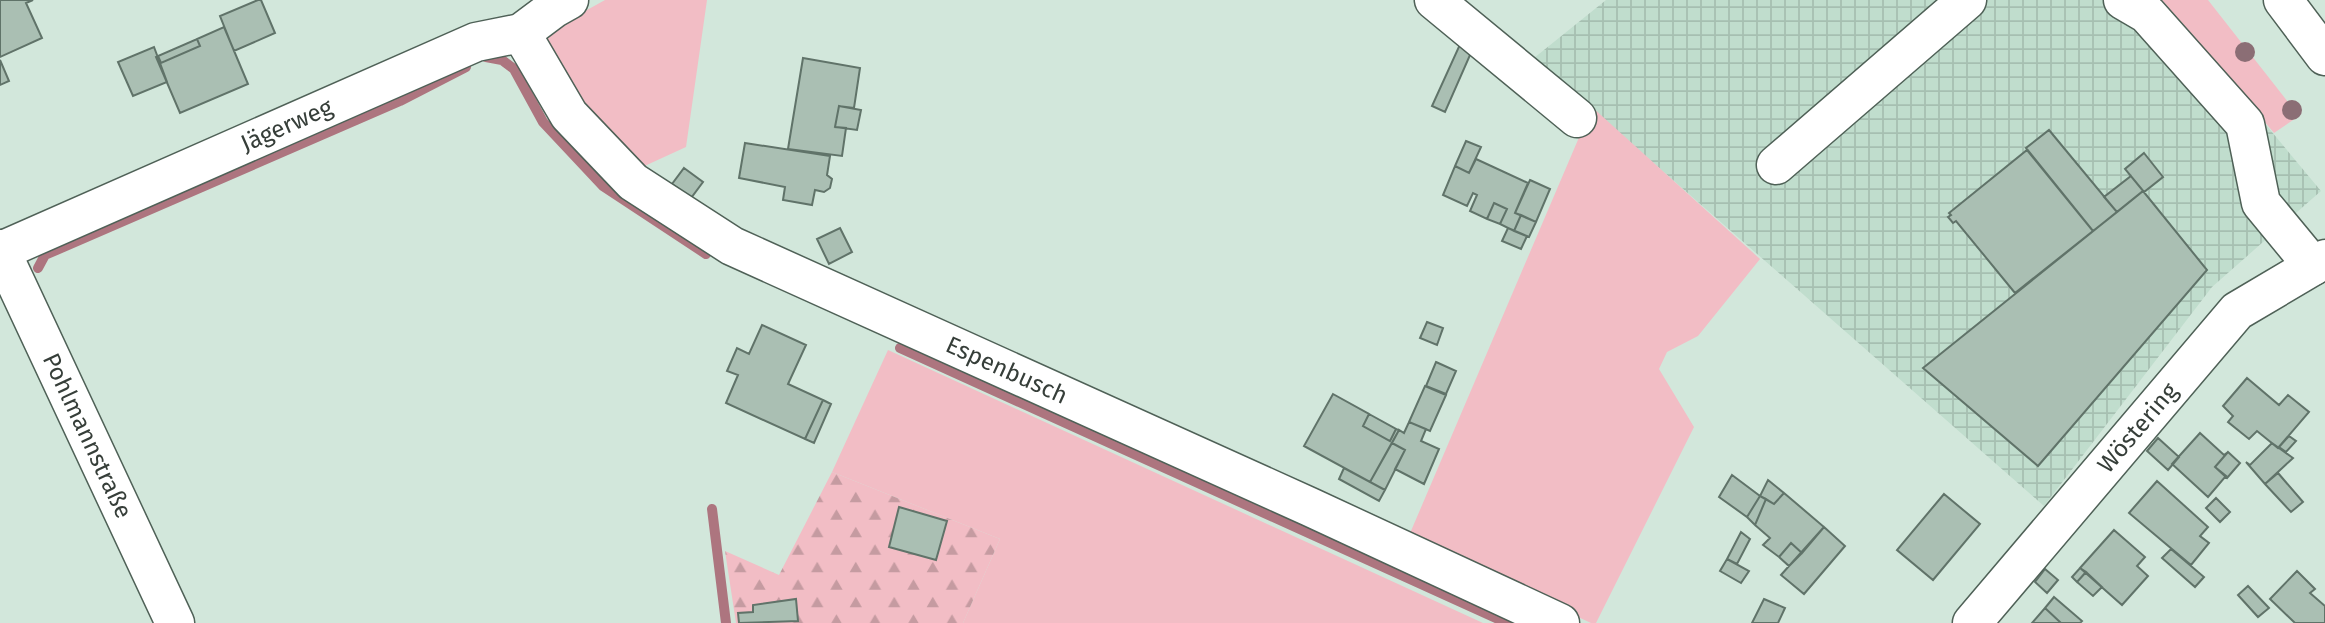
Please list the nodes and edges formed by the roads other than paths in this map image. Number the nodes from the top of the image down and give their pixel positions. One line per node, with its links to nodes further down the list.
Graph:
1 (569, 0): 6 (street, Jägerweg)
2 (1434, 0): 8 (street)
3 (1968, 0): 9 (street)
4 (2123, 0): 11 (street)
5 (2283, 0): 7 (street)
6 (521, 33): 10 (street, Jägerweg); 13 (street, Espenbusch)
7 (2325, 56)
8 (1577, 118)
9 (1776, 165)
10 (0, 250): 12 (street, Pohlmannstraße)
11 (2319, 262): 14 (street, Wöstering)
12 (174, 623)
13 (1560, 623)
14 (1972, 623)

